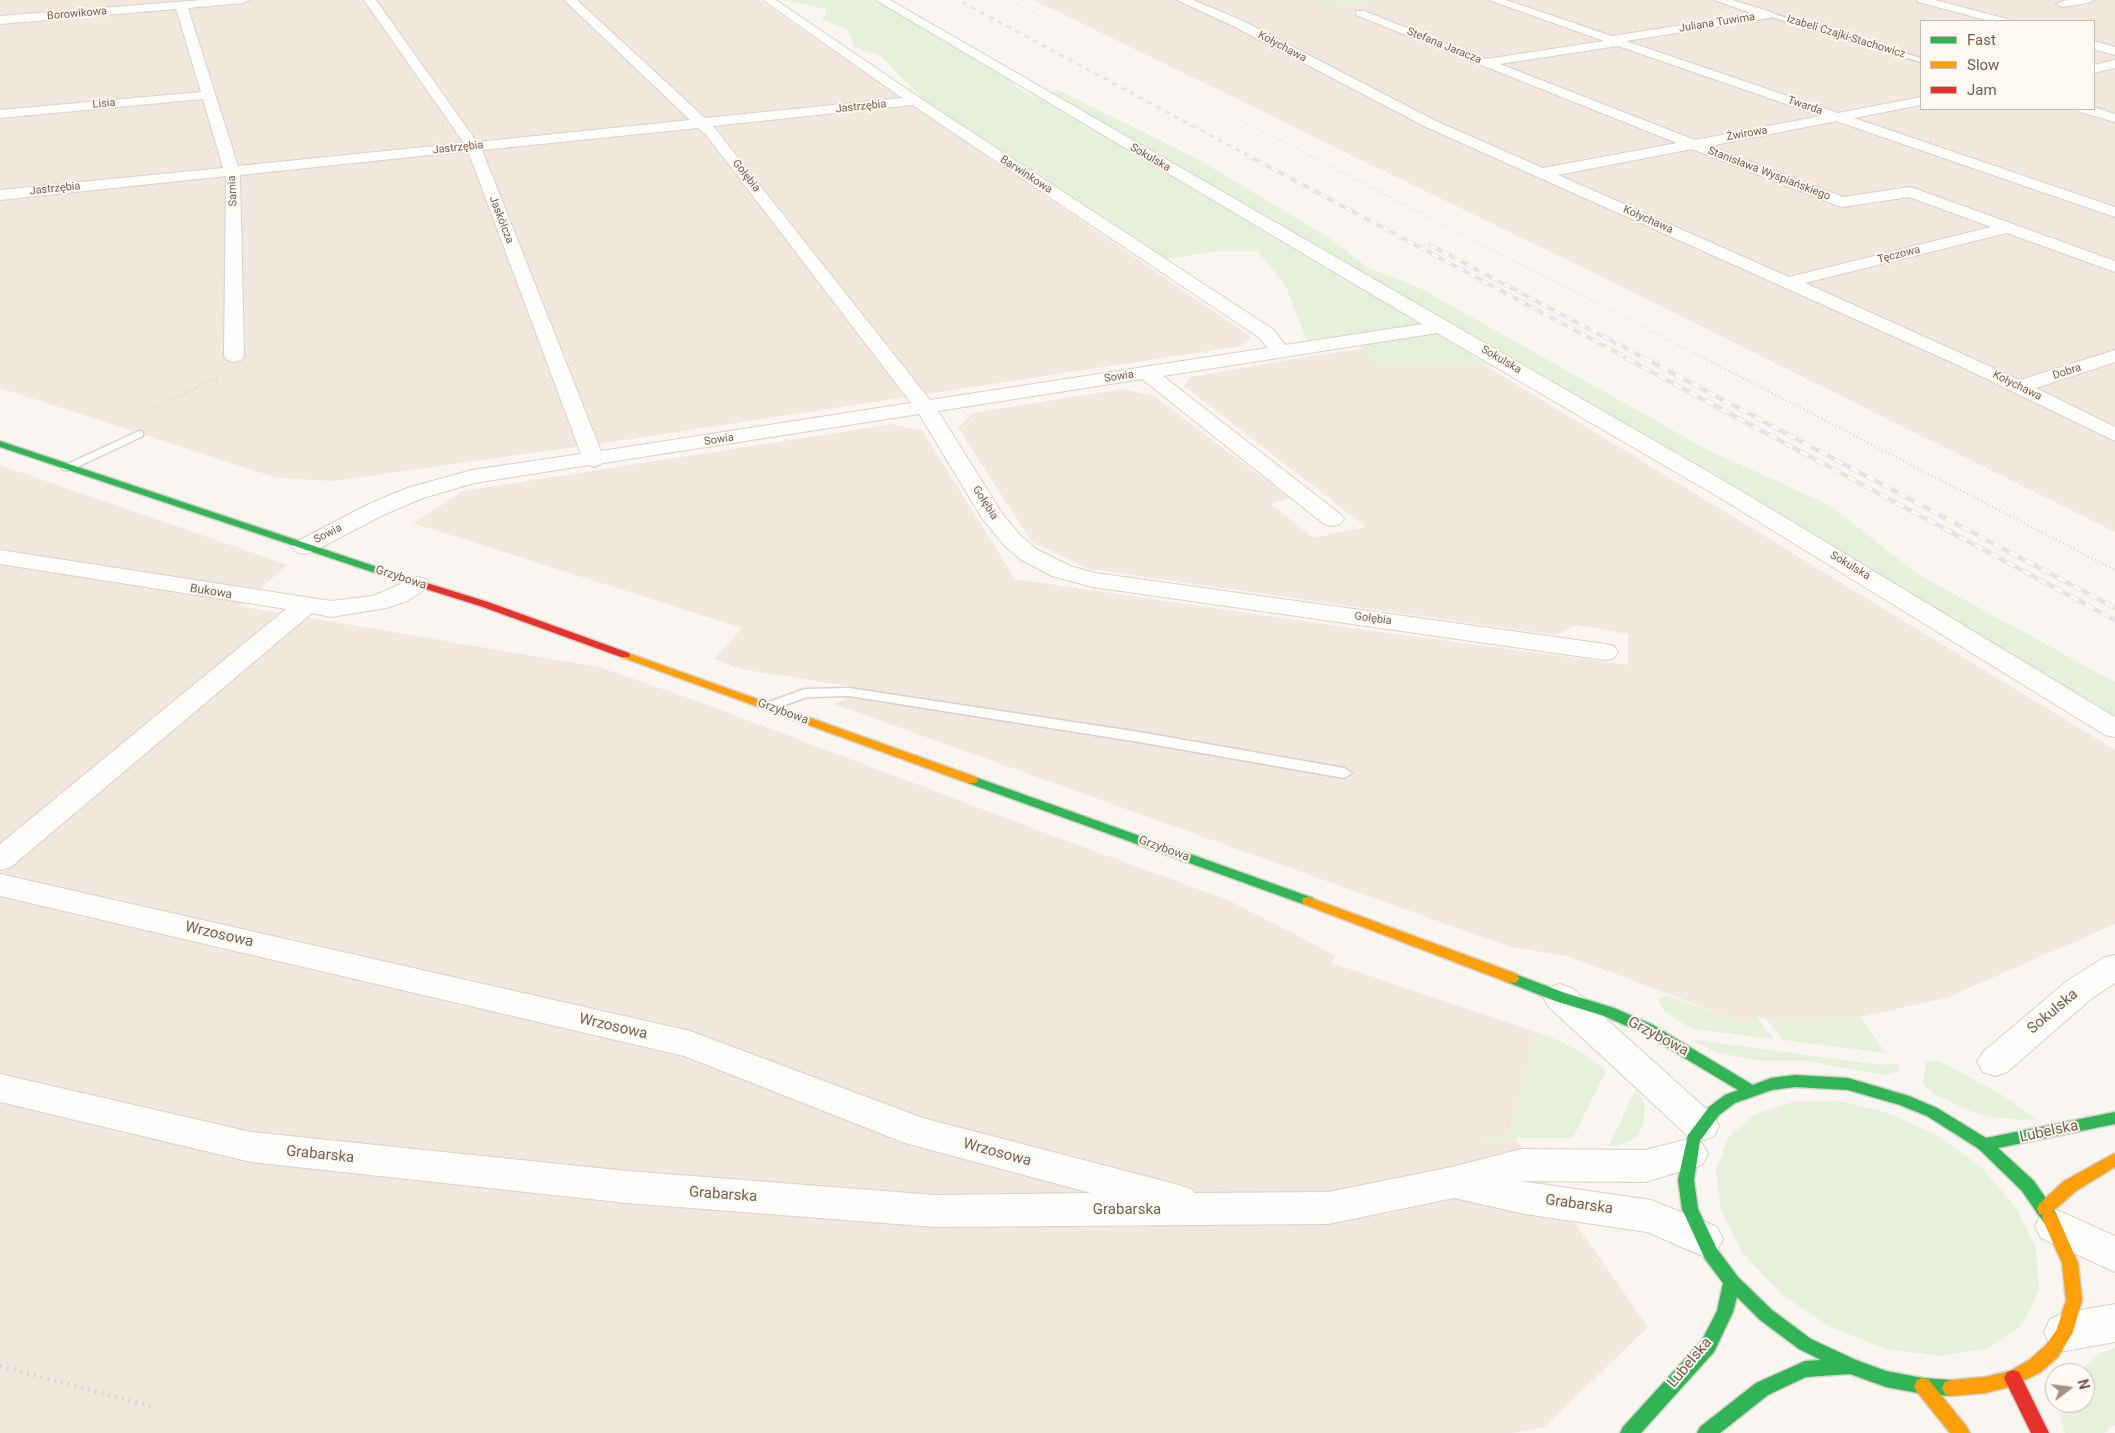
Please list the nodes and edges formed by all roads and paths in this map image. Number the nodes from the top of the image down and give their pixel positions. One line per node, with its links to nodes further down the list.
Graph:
1 (243, 0): 13 (street, Borowikowa)
2 (370, 0): 35 (street, Jaskółcza)
3 (570, 0): 33 (street, Gołębia)
4 (769, 0): 27 (street, Barwinkowa)
5 (882, 0): 25 (street, Sokulska)
6 (1008, 0): 60 (path)
7 (1183, 0): 37 (street, Kołychawa)
8 (1495, 0): 18 (street, Twarda)
9 (1720, 0): 15 (street, Juliana Tuwima)
10 (1922, 0): 17 (street)
11 (2088, 0): 12 (street)
12 (2062, 4)
13 (180, 5): 16 (street, Borowikowa); 26 (street, Sarnia)
14 (1360, 13): 22 (street, Stefana Jaracza)
15 (1770, 15): 18 (street, Juliana Tuwima); 21 (lane, Izabeli Czajki-Stachowicz)
16 (0, 20)
17 (1998, 20)
18 (1617, 41): 22 (street, Stefana Jaracza); 31 (street, Twarda)
19 (2095, 45): 20 (street)
20 (2115, 51)
21 (1920, 60)
22 (1485, 63): 34 (street, Stanisława Wyspiańskiego)
23 (2115, 64): 24 (street)
24 (2095, 68)
25 (1033, 89): 27 (path); 43 (street, Sokulska)
26 (208, 94): 30 (street, Lisia); 36 (street, Sarnia)
27 (915, 101): 33 (street, Jastrzębia); 44 (street, Barwinkowa)
28 (1920, 101): 31 (street, Żwirowa)
29 (2088, 110): 32 (street)
30 (0, 114)
31 (1837, 117): 34 (street, Żwirowa); 39 (street, Twarda)
32 (2115, 118)
33 (702, 123): 35 (street, Jastrzębia); 50 (street, Gołębia)
34 (1693, 144): 37 (street, Żwirowa); 40 (street, Stanisława Wyspiańskiego)
35 (473, 146): 36 (street, Jastrzębia); 55 (street, Jaskółcza)
36 (232, 172): 38 (street, Jastrzębia); 45 (street, Sarnia)
37 (1543, 173): 42 (street, Kołychawa)
38 (0, 195)
39 (2115, 212)
40 (2008, 228): 41 (street, Stanisława Wyspiańskiego); 42 (street, Tęczowa)
41 (2115, 267)
42 (1789, 282): 49 (street, Kołychawa)
43 (1440, 327): 44 (street, Sowia); 65 (street, Sokulska)
44 (1280, 352): 48 (street, Sowia)
45 (234, 356)
46 (2115, 356): 49 (street, Dobra)
47 (218, 369): 51 (path)
48 (1147, 373): 50 (street, Sowia); 57 (street, Sowia)
49 (2019, 387): 53 (street, Kołychawa)
50 (925, 407): 55 (street, Sowia); 63 (street, Gołębia)
51 (140, 415)
52 (139, 434): 56 (lane)
53 (2115, 435)
54 (0, 444): 56 (street, Grzybowa)
55 (594, 460): 58 (street, Sowia)
56 (67, 467): 58 (street, Grzybowa)
57 (1332, 519)
58 (304, 547): 61 (street, Grzybowa)
59 (0, 557): 62 (street, Bukowa)
60 (2115, 570)
61 (417, 584): 62 (street, Bukowa); 64 (street, Grzybowa)
62 (304, 607): 67 (street)
63 (1605, 652)
64 (768, 707): 66 (lane); 70 (street, Grzybowa)
65 (2115, 729)
66 (1344, 773)
67 (0, 860)
68 (0, 885): 79 (street, Wrzosowa)
69 (2115, 967): 71 (street, Sokulska)
70 (1560, 997): 73 (street, Grzybowa); 75 (street, Grzybowa)
71 (1995, 1062)
72 (0, 1088): 79 (street, Grabarska)
73 (1750, 1090): 75 (street); 76 (street)
74 (2115, 1118): 76 (street, Lubelska)
75 (1695, 1140): 78 (street, Grabarska); 81 (street)
76 (1984, 1145): 80 (street)
77 (2115, 1159): 80 (street)
78 (1452, 1183): 79 (street, Grabarska); 81 (street, Grabarska)
79 (1215, 1210)
80 (2050, 1218): 82 (street); 85 (street)
81 (1703, 1239): 83 (street)
82 (2115, 1255)
83 (1732, 1282): 87 (street); 91 (street, Lubelska)
84 (2115, 1323): 85 (street)
85 (2065, 1332): 88 (street)
86 (0, 1366): 90 (path)
87 (1851, 1366): 89 (street); 92 (street)
88 (2013, 1378): 89 (street); 94 (street)
89 (1923, 1386): 93 (street)
90 (154, 1407)
91 (1629, 1433)
92 (1706, 1433)
93 (1961, 1433)
94 (2040, 1433)

